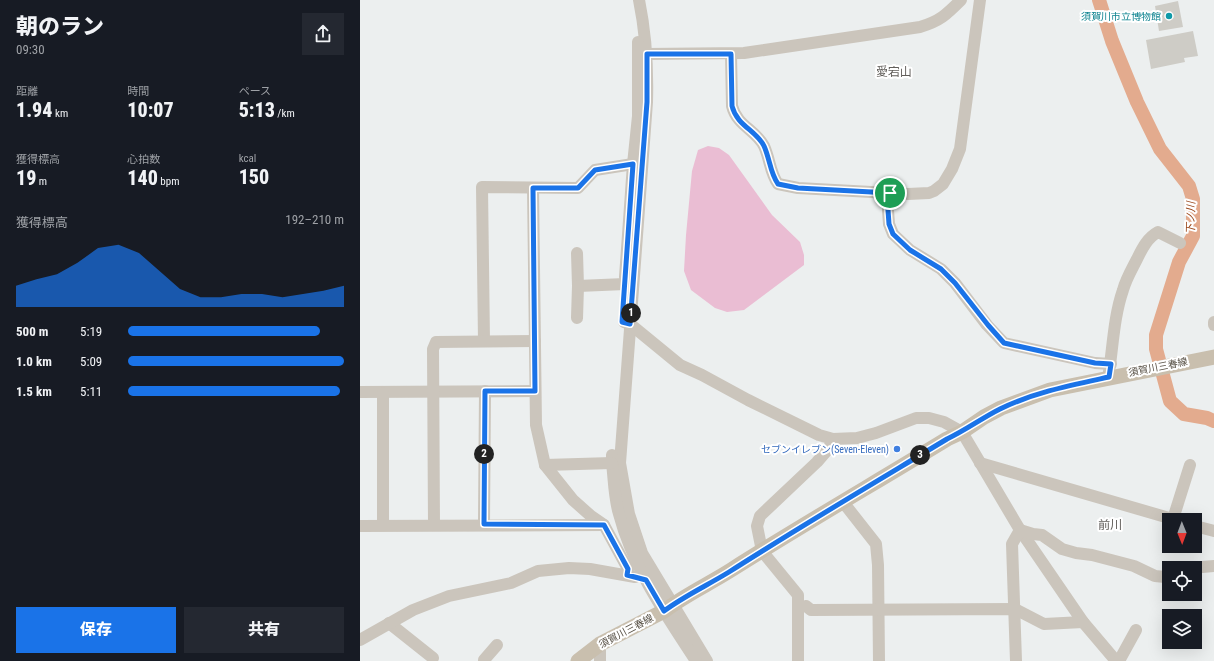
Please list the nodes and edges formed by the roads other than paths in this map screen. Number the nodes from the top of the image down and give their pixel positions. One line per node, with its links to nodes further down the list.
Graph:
1 (632, 0): 7 (street)
2 (639, 0): 5 (street)
3 (961, 0): 6 (street)
4 (980, 0): 9 (street)
5 (647, 54): 6 (street); 15 (street)
6 (731, 54): 9 (street)
7 (633, 164): 8 (street); 12 (street)
8 (533, 188): 16 (street); 17 (street)
9 (890, 193): 19 (street)
10 (1180, 243): 19 (street)
11 (577, 253): 13 (street)
12 (624, 284): 13 (street); 15 (street)
13 (578, 286): 14 (street)
14 (578, 318)
15 (626, 323): 26 (street); 27 (street); 49 (street)
16 (484, 341): 17 (street); 20 (street)
17 (535, 341): 22 (street)
18 (1214, 357): 19 (main road, 須賀川三春線)
19 (1110, 371): 25 (main road, 須賀川三春線)
20 (433, 391): 21 (street); 24 (street); 36 (street)
21 (485, 391): 22 (street); 34 (street)
22 (535, 391): 29 (street)
23 (360, 392): 24 (street)
24 (383, 393): 35 (street)
25 (962, 432): 26 (street); 28 (street); 31 (main road, 須賀川三春線)
26 (833, 439): 42 (street)
27 (612, 462): 29 (street); 47 (street)
28 (980, 463): 33 (street); 40 (street)
29 (545, 465): 37 (street)
30 (1190, 465): 32 (street)
31 (843, 502): 42 (main road, 須賀川三春線); 50 (street)
32 (1176, 513)
33 (1162, 516)
34 (484, 524): 36 (street); 37 (street)
35 (382, 525): 36 (street); 38 (street)
36 (434, 525)
37 (604, 525): 45 (street)
38 (360, 526)
39 (1202, 528): 41 (street)
40 (1020, 530): 46 (street); 51 (street); 52 (street)
41 (1214, 531)
42 (762, 550): 49 (main road, 須賀川三春線); 64 (street)
43 (1214, 566): 44 (street)
44 (1202, 567)
45 (627, 575): 47 (street); 53 (street)
46 (1162, 577)
47 (646, 580): 49 (street)
48 (806, 606): 50 (street)
49 (668, 608): 56 (main road, 須賀川三春線); 62 (street); 63 (street)
50 (878, 609): 51 (street); 65 (street)
51 (1015, 609): 52 (street); 66 (street)
52 (1083, 622): 67 (street)
53 (389, 623): 55 (street); 58 (street)
54 (1136, 630): 68 (street)
55 (360, 640)
56 (600, 644): 60 (main road, 須賀川三春線); 61 (street)
57 (497, 645): 59 (street)
58 (433, 658)
59 (484, 661)
60 (578, 661)
61 (600, 661)
62 (696, 661)
63 (707, 661)
64 (798, 661)
65 (879, 661)
66 (1016, 661)
67 (1116, 661)
68 (1119, 661)

